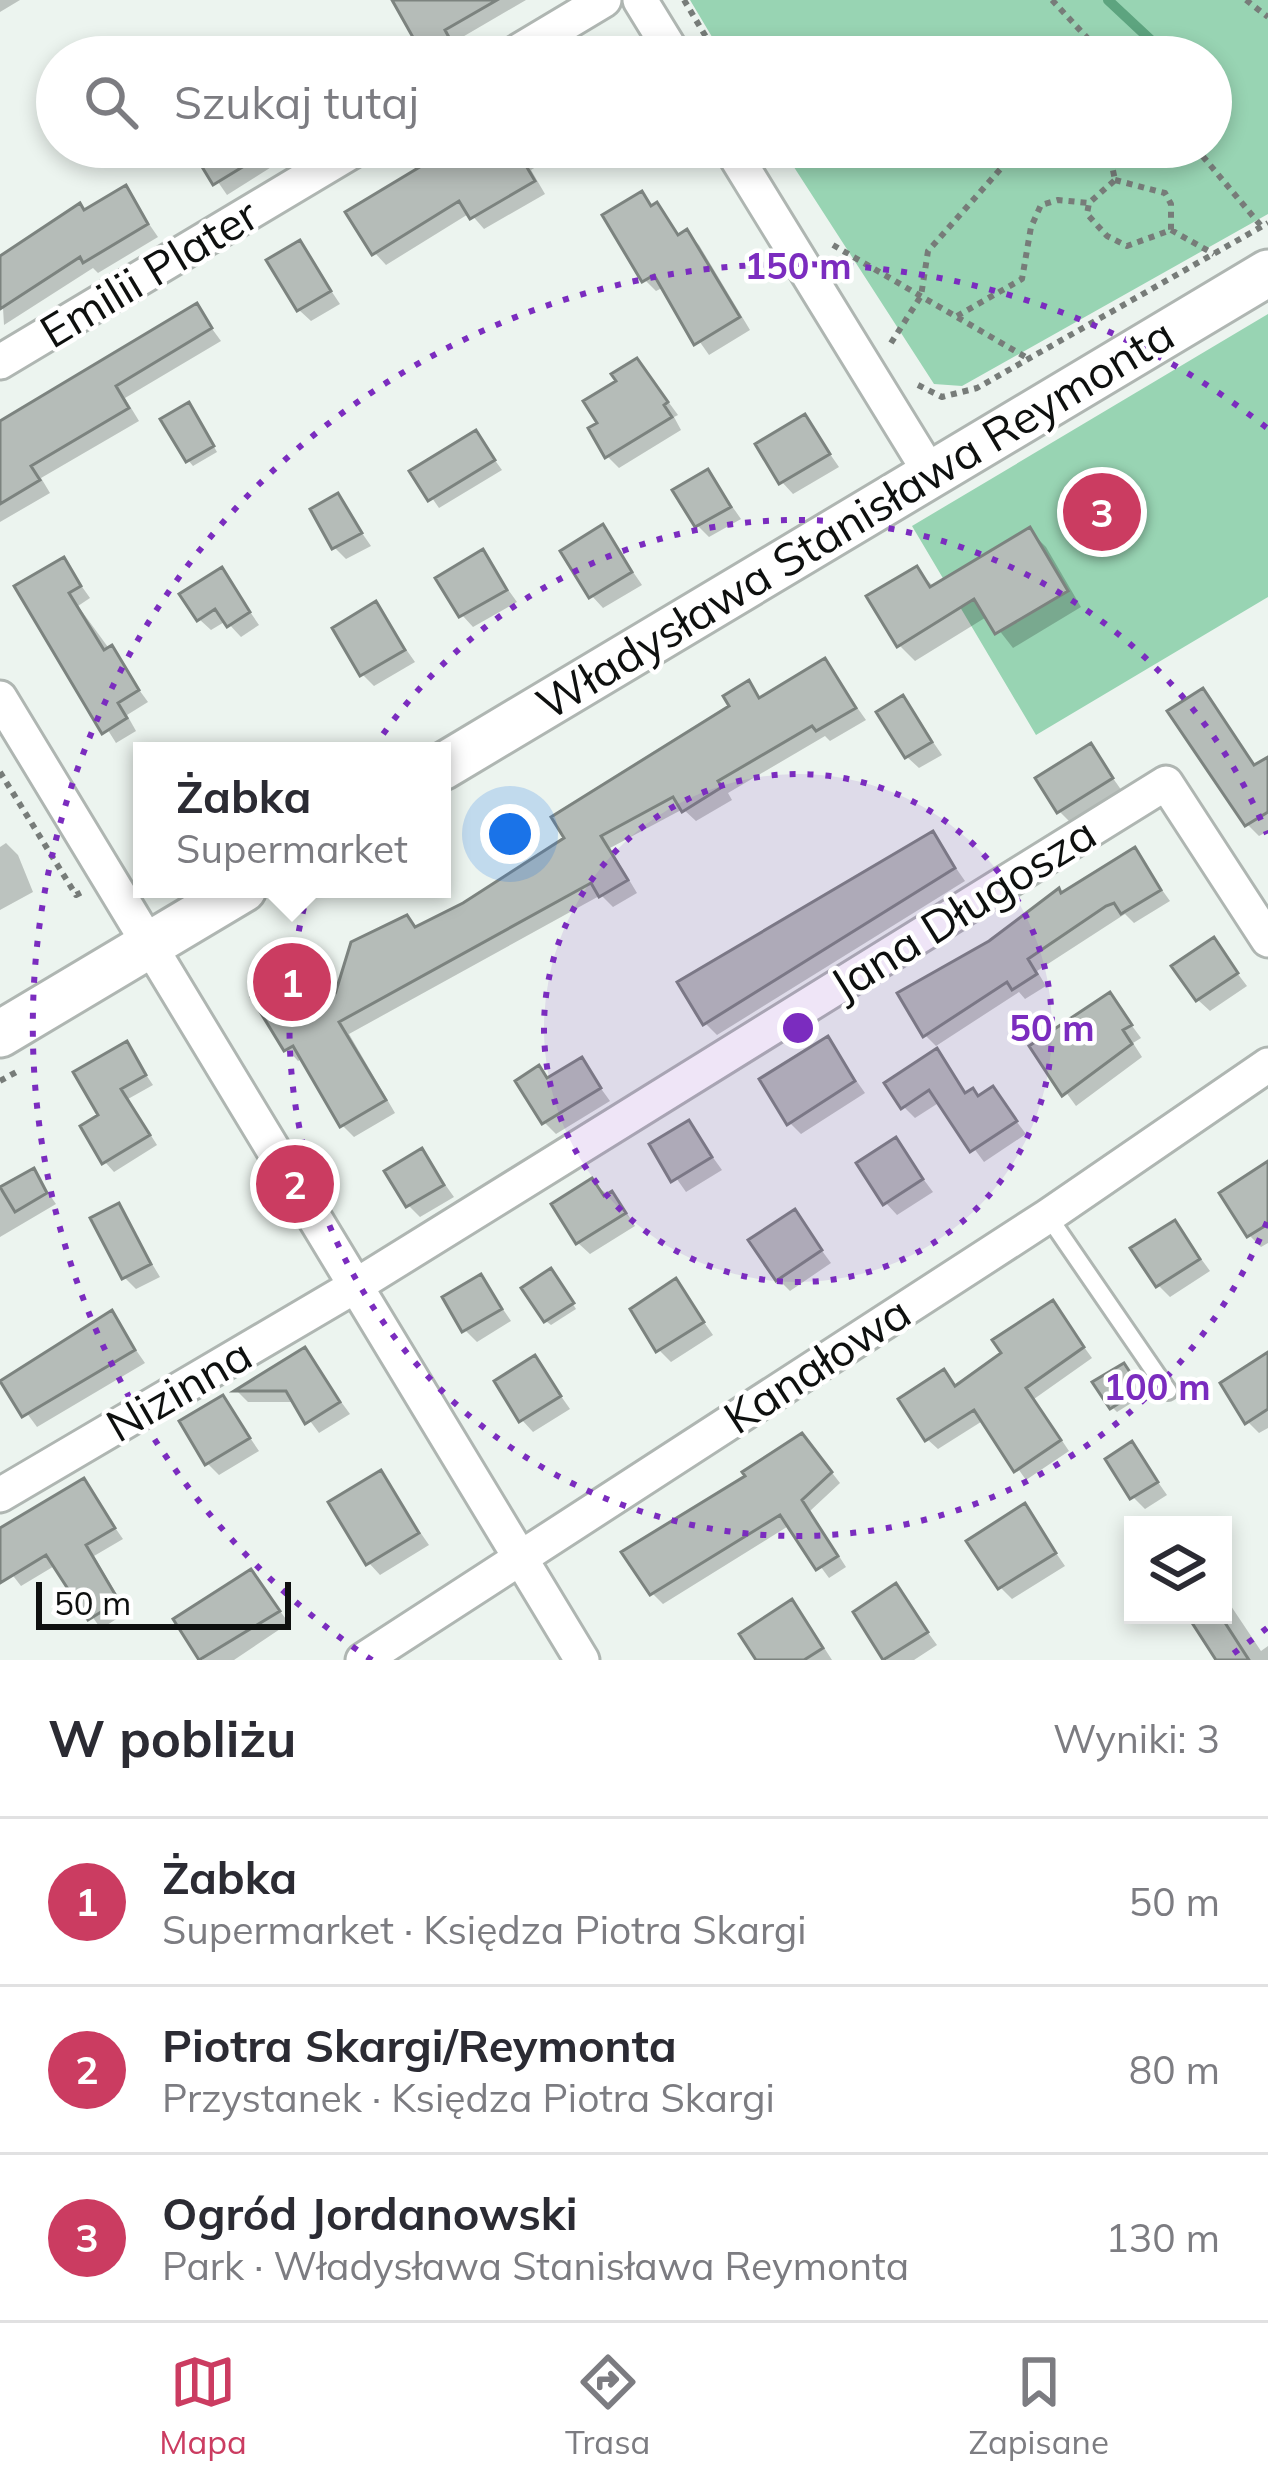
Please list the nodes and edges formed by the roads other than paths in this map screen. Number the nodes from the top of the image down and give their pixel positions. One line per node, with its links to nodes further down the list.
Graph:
1 (604, 0): 3 (street)
2 (640, 0): 4 (street)
3 (544, 36)
4 (662, 36)
5 (324, 168): 8 (street, Emilii Plater)
6 (743, 168): 9 (street)
7 (1268, 273): 9 (main road, Władysława Stanisława Reymonta)
8 (0, 362)
9 (929, 471): 11 (main road, Władysława Stanisława Reymonta)
10 (0, 698): 14 (street)
11 (451, 762)
12 (227, 898): 14 (main road)
13 (1268, 940): 18 (street, Jana Długosza)
14 (148, 944): 15 (main road); 18 (street)
15 (0, 1034)
16 (1268, 1065): 17 (street, Kanałowa)
17 (1048, 1216): 19 (lane); 21 (street, Kanałowa)
18 (357, 1285): 20 (street, Nizinna); 21 (street)
19 (1168, 1391)
20 (0, 1495)
21 (519, 1558): 22 (street, Kanałowa); 23 (street)
22 (363, 1660)
23 (582, 1660)

